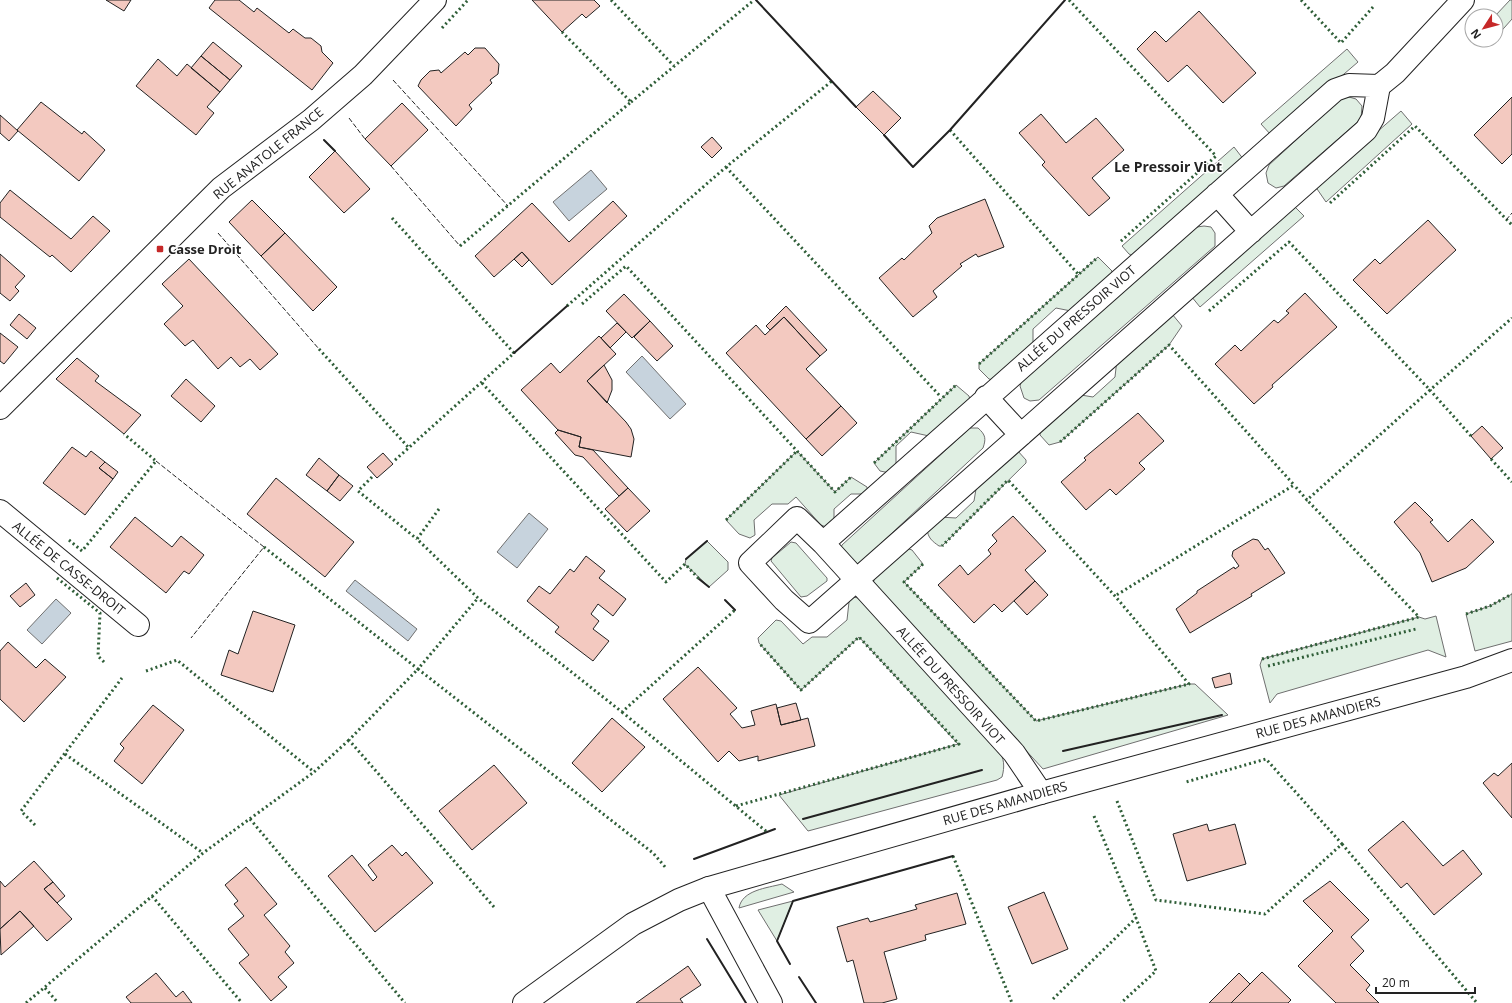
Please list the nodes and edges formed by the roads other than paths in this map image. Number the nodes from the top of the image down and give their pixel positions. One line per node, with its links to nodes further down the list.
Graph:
1 (435, 0): 7 (street, RUE ANATOLE FRANCE)
2 (1463, 0): 3 (street)
3 (1379, 86): 4 (street, ALLÉE DU PRESSOIR VIOT); 5 (street)
4 (1217, 194): 5 (street); 6 (street, ALLÉE DU PRESSOIR VIOT)
5 (1251, 232): 8 (street)
6 (986, 397): 8 (street); 10 (street, ALLÉE DU PRESSOIR VIOT)
7 (0, 408)
8 (1021, 435): 11 (street)
9 (0, 511): 12 (street, ALLÉE DE CASSE-DROIT)
10 (823, 543): 11 (street, ALLÉE DU PRESSOIR VIOT); 11 (street)
11 (856, 581): 14 (street, ALLÉE DU PRESSOIR VIOT)
12 (138, 625)
13 (1512, 660): 14 (street, RUE DES AMANDIERS)
14 (1041, 793): 15 (street, RUE DES AMANDIERS)
15 (710, 888): 16 (street, RUE DES AMANDIERS); 17 (street)
16 (524, 1003)
17 (771, 1003)

